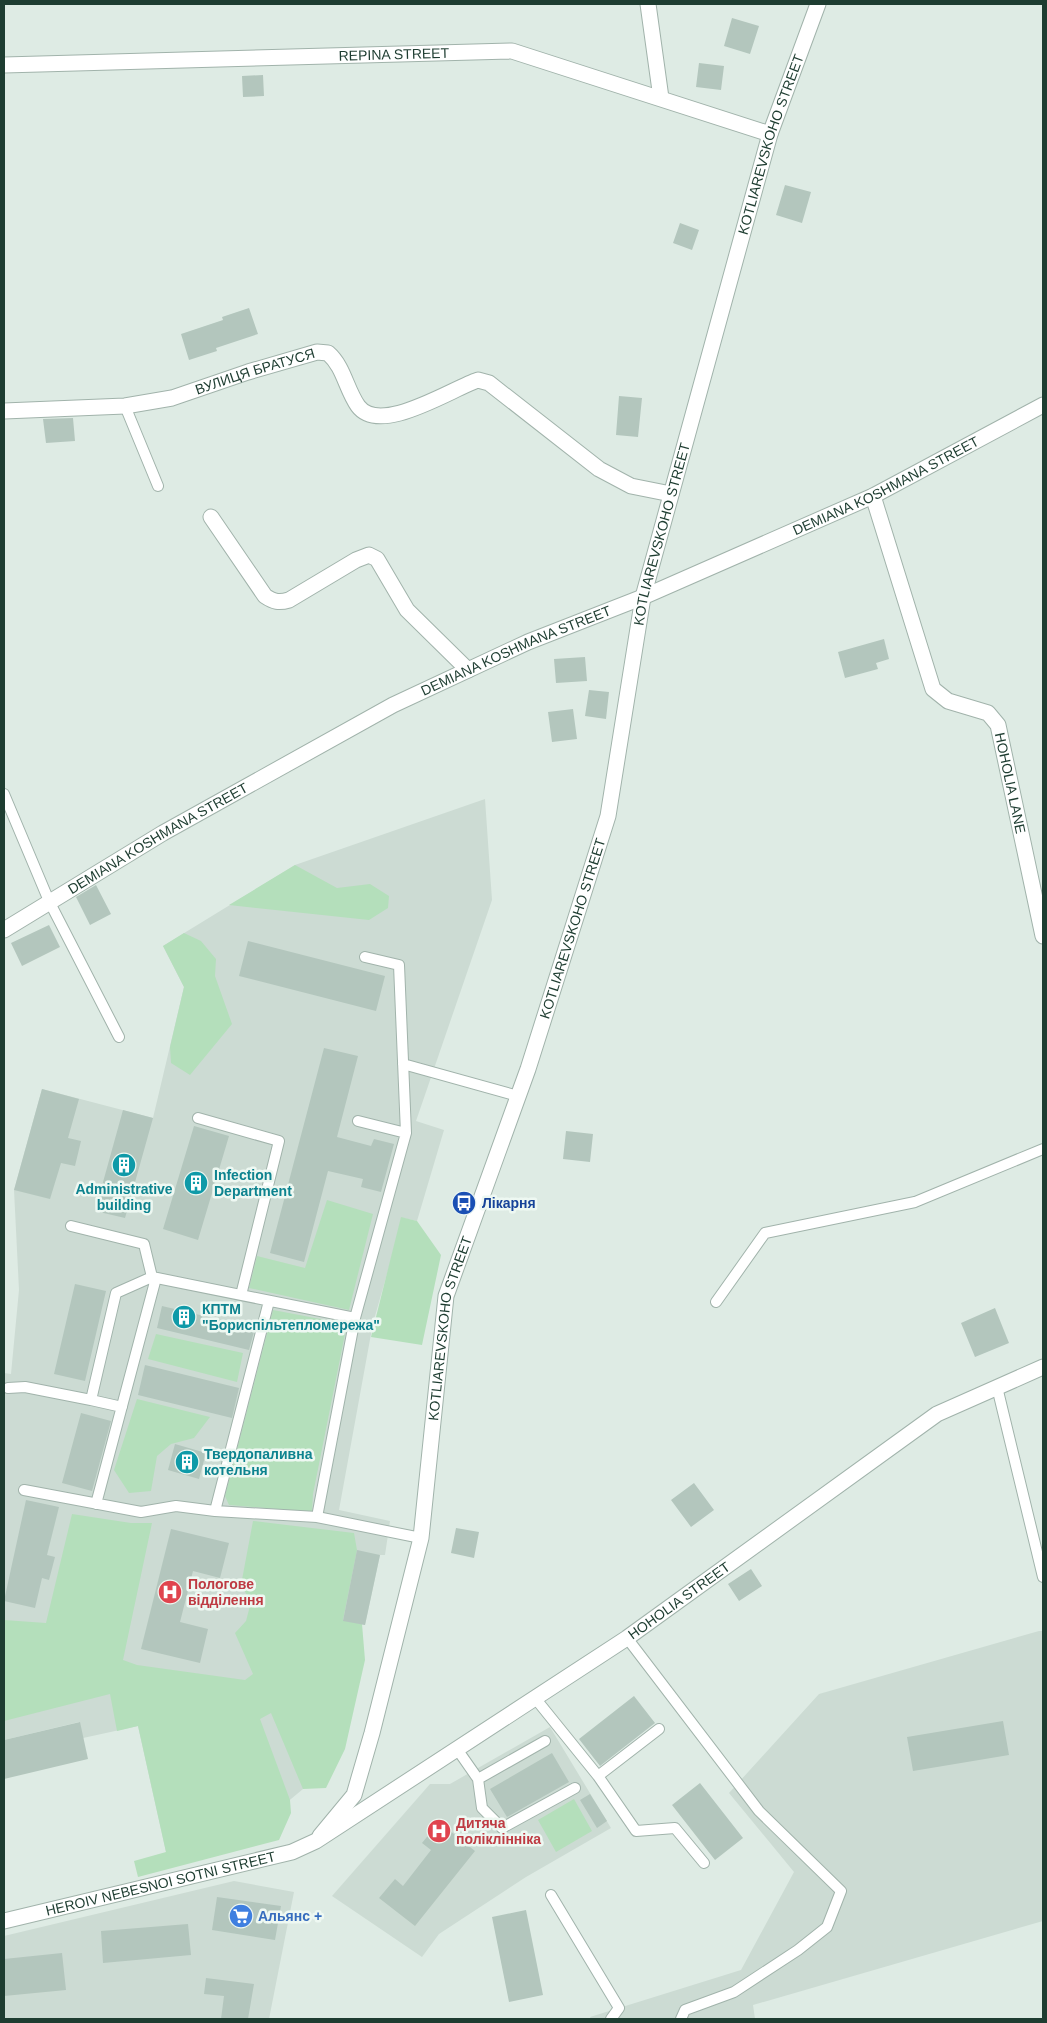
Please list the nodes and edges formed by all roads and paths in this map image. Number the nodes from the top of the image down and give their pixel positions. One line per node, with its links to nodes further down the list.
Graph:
1 (648, 4): 4 (street)
2 (818, 4): 5 (street, KOTLIAREVSKOHO STREET)
3 (4, 65): 4 (street, REPINA STREET)
4 (661, 98): 5 (street, REPINA STREET)
5 (770, 134): 10 (street, KOTLIAREVSKOHO STREET)
6 (1043, 404): 11 (street, DEMIANA KOSHMANA STREET)
7 (126, 406): 8 (street, ВУЛИЦЯ БРАТУСЯ); 9 (lane); 10 (street, ВУЛИЦЯ БРАТУСЯ)
8 (4, 411)
9 (158, 486)
10 (671, 494): 13 (street, KOTLIAREVSKOHO STREET)
11 (873, 496): 13 (street, DEMIANA KOSHMANA STREET); 17 (street, HOHOLIA LANE)
12 (211, 517): 14 (street)
13 (643, 597): 14 (street, DEMIANA KOSHMANA STREET); 23 (street, KOTLIAREVSKOHO STREET)
14 (468, 670): 16 (street, DEMIANA KOSHMANA STREET)
15 (4, 794): 16 (lane)
16 (49, 901): 18 (street, DEMIANA KOSHMANA STREET); 21 (lane)
17 (1041, 915): 19 (street, HOHOLIA LANE)
18 (4, 930)
19 (1043, 936)
20 (365, 957): 22 (lane)
21 (119, 1037)
22 (403, 1064): 23 (lane); 26 (lane)
23 (518, 1096): 43 (street, KOTLIAREVSKOHO STREET)
24 (198, 1118): 30 (lane)
25 (358, 1121): 26 (lane)
26 (406, 1133): 33 (lane)
27 (1043, 1149): 32 (lane)
28 (71, 1226): 29 (lane)
29 (154, 1278): 30 (lane); 37 (lane); 38 (lane)
30 (241, 1295): 31 (lane)
31 (269, 1302): 33 (lane); 41 (lane)
32 (716, 1302)
33 (355, 1318): 42 (lane)
34 (1043, 1367): 35 (street, HOHOLIA STREET)
35 (997, 1387): 44 (lane); 45 (street, HOHOLIA STREET)
36 (8, 1388): 37 (lane)
37 (91, 1400): 38 (lane)
38 (122, 1407): 40 (lane)
39 (24, 1490): 40 (lane)
40 (96, 1504): 41 (lane)
41 (215, 1511): 42 (lane)
42 (317, 1517): 43 (lane)
43 (421, 1538): 53 (street, KOTLIAREVSKOHO STREET)
44 (1043, 1577)
45 (627, 1638): 46 (street, HOHOLIA STREET); 58 (lane)
46 (535, 1698): 49 (street, HOHOLIA STREET); 50 (lane)
47 (659, 1729): 50 (lane)
48 (545, 1741): 51 (lane)
49 (457, 1749): 51 (lane); 53 (street, HOHOLIA STREET)
50 (598, 1776): 54 (lane)
51 (478, 1779): 52 (lane)
52 (575, 1788)
53 (316, 1841): 56 (street, HEROIV NEBESNOI SOTNI STREET)
54 (704, 1863)
55 (551, 1895): 57 (lane)
56 (4, 1920)
57 (612, 2019)
58 (681, 2019)

